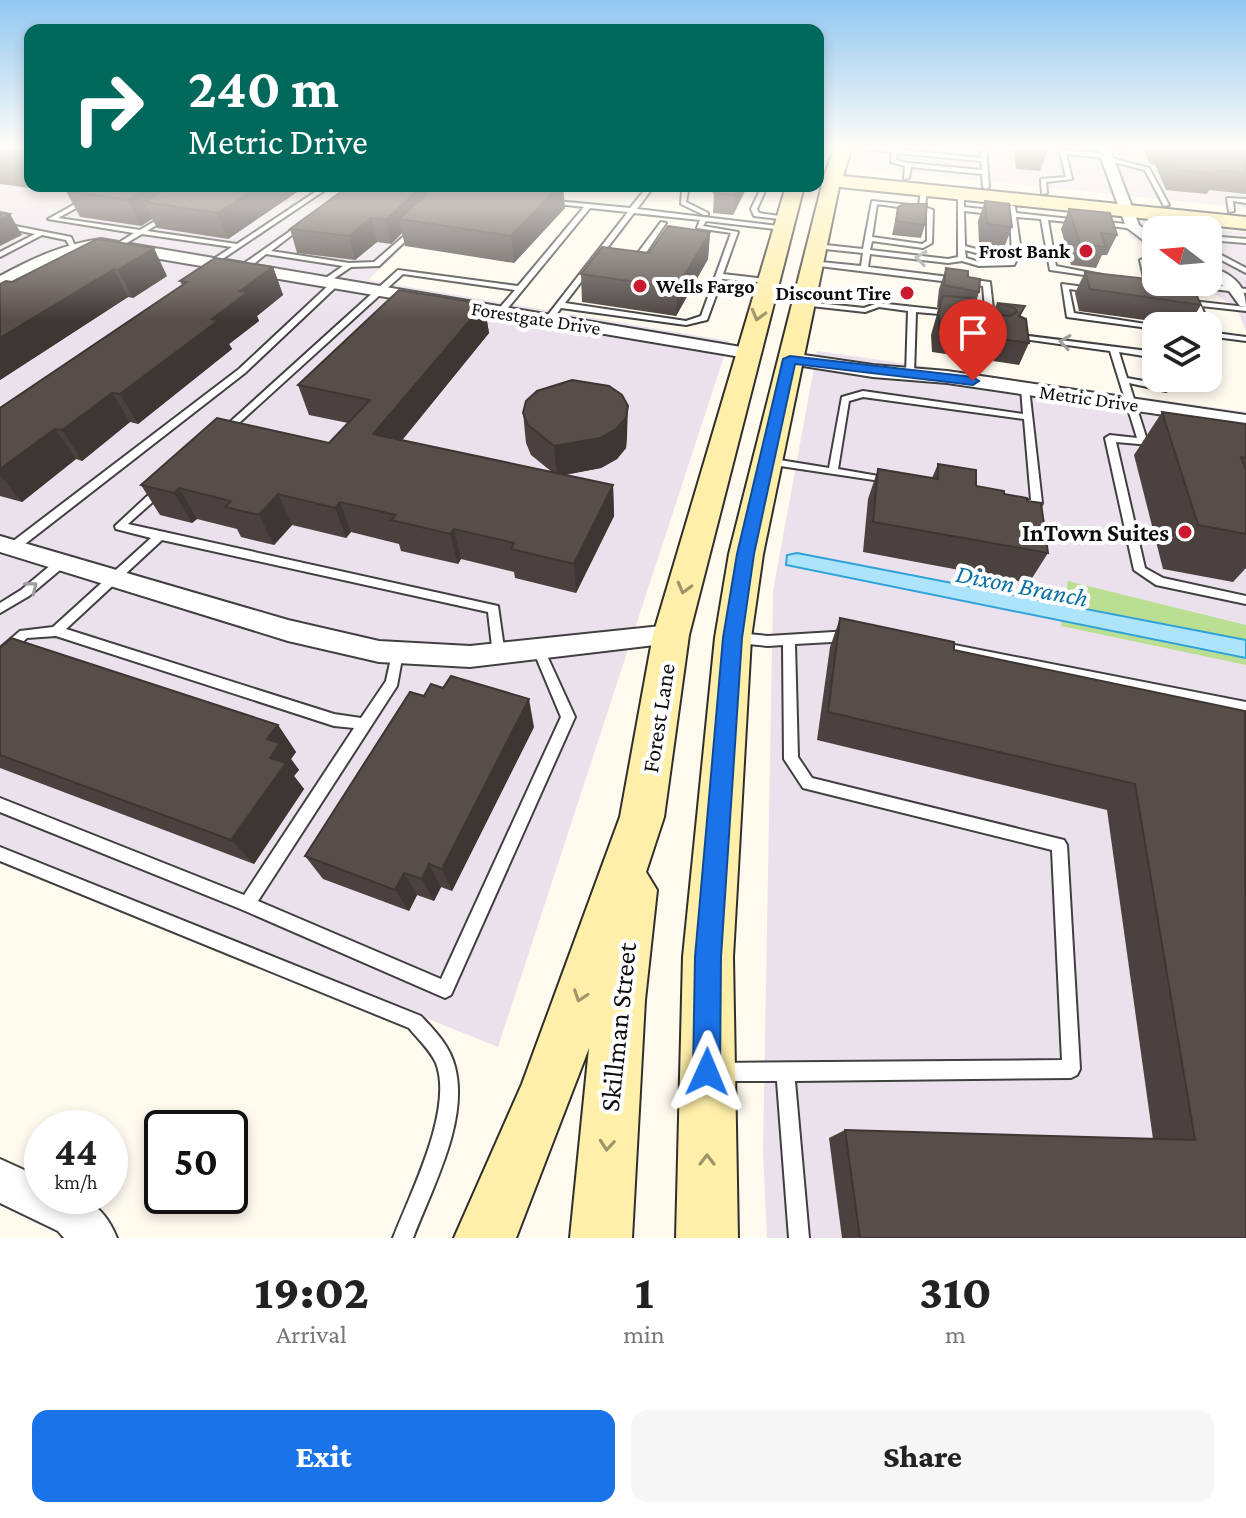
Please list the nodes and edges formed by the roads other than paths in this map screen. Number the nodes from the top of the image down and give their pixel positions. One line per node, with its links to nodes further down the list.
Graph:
1 (78, 205): 33 (lane)
2 (300, 205): 39 (lane)
3 (579, 205): 16 (lane)
4 (637, 205): 19 (lane)
5 (685, 205): 23 (lane)
6 (756, 205): 23 (lane)
7 (790, 205): 28 (main road, Forest Lane)
8 (821, 205): 44 (main road)
9 (874, 205): 35 (lane)
10 (927, 205): 35 (lane)
11 (961, 205): 41 (lane)
12 (989, 205): 18 (main road)
13 (1092, 205): 21 (main road)
14 (1123, 205): 21 (street)
15 (1166, 205): 20 (main road); 21 (main road)
16 (588, 206): 19 (lane); 66 (lane)
17 (181, 207): 33 (lane)
18 (1012, 207): 21 (main road); 24 (lane); 46 (lane)
19 (633, 211): 25 (lane); 27 (lane)
20 (1242, 212): 21 (main road)
21 (1126, 213): 24 (lane); 31 (street)
22 (316, 214): 42 (lane)
23 (756, 215): 28 (lane)
24 (1044, 217): 59 (lane)
25 (626, 218): 26 (lane); 48 (lane)
26 (663, 223): 27 (lane); 51 (lane)
27 (702, 223): 28 (lane); 34 (lane); 58 (lane)
28 (785, 224): 63 (main road, Forest Lane)
29 (0, 225): 32 (lane)
30 (417, 227): 53 (lane)
31 (1142, 230)
32 (41, 233): 38 (lane); 45 (lane)
33 (140, 233): 39 (lane); 40 (lane)
34 (693, 239)
35 (870, 239): 43 (lane)
36 (1222, 239): 37 (lane)
37 (1246, 241)
38 (72, 246): 40 (street, Forestgate Drive); 64 (street, Forestgate Drive)
39 (238, 246): 54 (lane)
40 (117, 247): 47 (lane); 54 (street, Forestgate Drive)
41 (962, 247): 46 (lane); 52 (lane)
42 (265, 252): 53 (lane); 55 (lane)
43 (867, 252): 44 (lane); 52 (lane, one-way to 43); 56 (lane)
44 (814, 254): 56 (lane); 72 (main road)
45 (0, 255)
46 (1016, 255): 52 (lane)
47 (92, 256)
48 (597, 256): 49 (lane); 74 (lane)
49 (610, 257)
50 (1222, 258): 57 (lane)
51 (623, 259)
52 (962, 259)
53 (349, 265): 65 (lane)
54 (215, 268): 55 (street, Forestgate Drive)
55 (242, 269): 65 (street, Forestgate Drive)
56 (864, 269): 76 (lane)
57 (1246, 271)
58 (719, 276): 63 (lane); 74 (lane)
59 (1107, 276)
60 (1135, 278): 61 (lane)
61 (1142, 279)
62 (1222, 280): 70 (street)
63 (767, 281): 87 (main road, Forest Lane, one-way to 87)
64 (0, 282)
65 (328, 285): 69 (street, Forestgate Drive); 106 (lane)
66 (519, 288): 69 (lane); 78 (lane)
67 (1222, 291): 70 (lane)
68 (1109, 292): 82 (lane)
69 (377, 293): 78 (street, Forestgate Drive); 97 (lane)
70 (1242, 294)
71 (1182, 301): 73 (lane)
72 (802, 303): 75 (lane); 89 (main road)
73 (1196, 303): 77 (lane); 79 (lane)
74 (559, 305): 81 (lane)
75 (912, 309): 80 (lane); 90 (lane)
76 (989, 309)
77 (1246, 309)
78 (500, 312): 81 (street, Forestgate Drive)
79 (1200, 312)
80 (965, 315)
81 (548, 320): 87 (street, Forestgate Drive)
82 (1142, 325)
83 (1222, 334): 85 (lane)
84 (1016, 336): 86 (lane, one-way to 84)
85 (1246, 339)
86 (1114, 349): 88 (lane); 91 (lane)
87 (747, 353): 89 (main road); 112 (main road, Forest Lane, one-way to 112)
88 (1142, 353)
89 (790, 359): 90 (street, Metric Drive); 100 (main road)
90 (910, 374): 93 (street, Metric Drive)
91 (1125, 380): 92 (lane); 94 (lane)
92 (1142, 383)
93 (1025, 388): 94 (street, Metric Drive); 95 (lane)
94 (1131, 404): 96 (street, Metric Drive); 98 (lane)
95 (1028, 417): 101 (lane); 104 (lane)
96 (1246, 421)
97 (220, 436)
98 (1143, 442): 99 (lane); 109 (lane)
99 (1173, 446)
100 (767, 461): 101 (lane); 114 (main road)
101 (833, 472): 103 (lane)
102 (175, 476): 105 (lane)
103 (909, 485)
104 (1015, 502)
105 (160, 536): 108 (lane); 119 (lane)
106 (6, 546): 107 (street)
107 (62, 562): 108 (street); 110 (lane, one-way to 107)
108 (116, 578): 111 (lane); 118 (street)
109 (1246, 600)
110 (0, 609)
111 (56, 631): 120 (lane); 122 (lane)
112 (671, 635): 114 (main road); 117 (street); 124 (main road, Forest Lane)
113 (861, 635): 115 (lane)
114 (733, 638): 115 (lane); 127 (main road)
115 (789, 639): 128 (lane)
116 (922, 643): 121 (lane)
117 (539, 650): 119 (street); 126 (lane)
118 (397, 653): 119 (street); 122 (lane)
119 (499, 655)
120 (0, 656)
121 (1246, 708)
122 (364, 724): 126 (lane)
123 (0, 805): 126 (lane)
124 (642, 817): 132 (main road, Forest Lane, one-way to 132); 133 (main road, Skillman Street, one-way to 133)
125 (0, 854): 131 (lane)
126 (247, 904)
127 (707, 1072): 128 (lane); 134 (main road, one-way to 127)
128 (785, 1072): 135 (lane)
129 (0, 1180): 130 (street)
130 (95, 1238)
131 (403, 1238)
132 (485, 1238)
133 (601, 1238)
134 (707, 1238)
135 (799, 1238)

